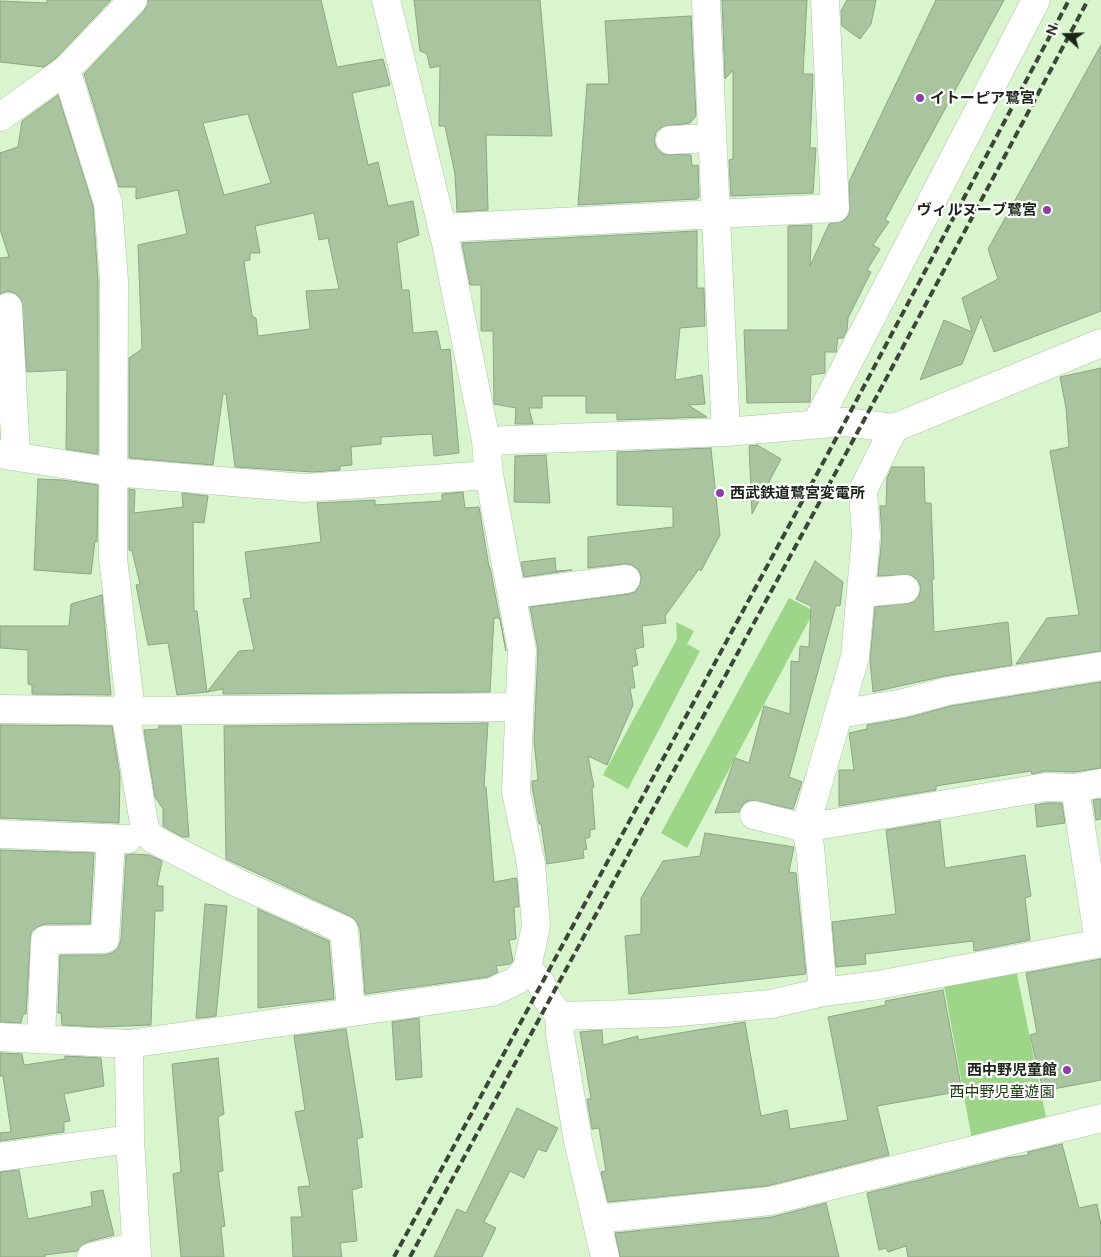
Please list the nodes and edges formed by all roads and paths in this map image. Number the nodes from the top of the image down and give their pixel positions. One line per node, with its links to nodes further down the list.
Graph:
1 (133, 0): 6 (street)
2 (386, 0): 11 (street)
3 (706, 0): 8 (street)
4 (824, 0): 10 (street)
5 (1036, 0): 14 (street)
6 (66, 70): 7 (street); 19 (street)
7 (0, 116)
8 (712, 138): 9 (street); 10 (street)
9 (670, 140)
10 (715, 215): 11 (street); 16 (street)
11 (442, 228): 17 (street)
12 (8, 307): 18 (street)
13 (1101, 343): 15 (street)
14 (816, 424): 15 (street); 16 (street)
15 (894, 428): 23 (street)
16 (726, 432): 17 (street)
17 (486, 441): 20 (street)
18 (8, 455): 19 (street)
19 (113, 472): 20 (street); 28 (street)
20 (489, 476): 24 (street)
21 (626, 579): 24 (street)
22 (904, 589): 23 (street)
23 (861, 592): 29 (street)
24 (512, 594): 26 (street)
25 (1101, 666): 29 (street)
26 (518, 707): 28 (street); 37 (street)
27 (0, 709): 28 (street)
28 (125, 711): 35 (street)
29 (839, 714): 32 (street)
30 (1088, 786): 32 (street); 36 (street)
31 (754, 815): 32 (street)
32 (805, 828): 38 (street)
33 (0, 834): 34 (street)
34 (111, 839): 35 (street); 42 (street)
35 (153, 839): 39 (street)
36 (1100, 943): 38 (street)
37 (527, 968): 39 (street); 40 (street)
38 (823, 992): 40 (street)
39 (351, 1011): 43 (street)
40 (560, 1016): 47 (street)
41 (0, 1037): 42 (street)
42 (42, 1039): 43 (street)
43 (128, 1044): 45 (street)
44 (1101, 1120): 47 (street)
45 (130, 1139): 46 (street); 48 (street)
46 (0, 1156)
47 (596, 1219): 50 (street)
48 (136, 1252): 49 (street)
49 (91, 1257)
50 (605, 1257)

